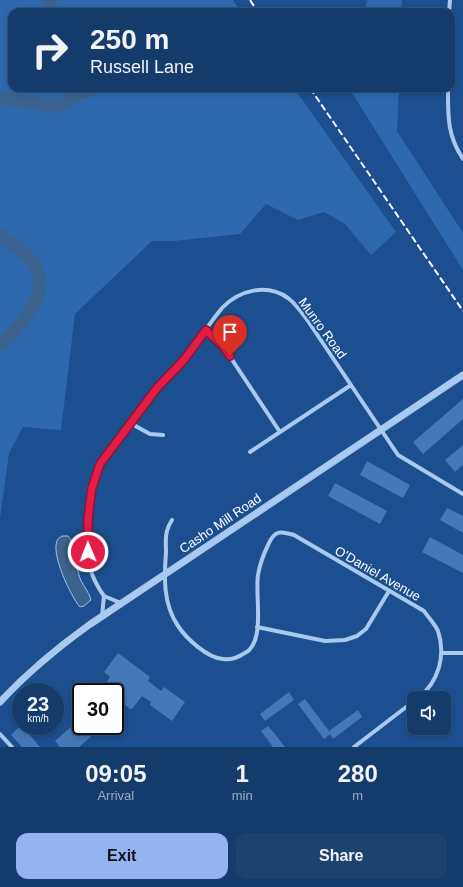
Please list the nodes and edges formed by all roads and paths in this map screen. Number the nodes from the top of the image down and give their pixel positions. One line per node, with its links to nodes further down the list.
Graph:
1 (448, 92): 2 (street)
2 (463, 159)
3 (206, 330): 5 (street, Munro Road); 6 (street, Munro Road); 8 (street)
4 (463, 375): 7 (street, Casho Mill Road)
5 (351, 385): 7 (street, Munro Road); 8 (street)
6 (130, 423): 9 (street); 15 (street, Munro Road)
7 (381, 429): 11 (street, Munro Road); 13 (street, Casho Mill Road)
8 (280, 432): 10 (street)
9 (163, 435)
10 (250, 452)
11 (463, 494)
12 (172, 520): 13 (street)
13 (165, 574): 16 (street, Casho Mill Road); 18 (street)
14 (389, 591): 18 (street); 18 (street, O'Daniel Avenue); 19 (street, O'Daniel Avenue)
15 (104, 596): 16 (street); 17 (street)
16 (121, 603): 17 (street, Casho Mill Road)
17 (102, 616): 22 (street, Casho Mill Road)
18 (258, 627)
19 (442, 653): 20 (street); 21 (street, O'Daniel Avenue)
20 (463, 653)
21 (426, 691)
22 (0, 702)
23 (407, 706): 25 (street)
24 (0, 734): 26 (street)
25 (359, 743): 27 (street); 28 (street)
26 (12, 747)
27 (354, 747)
28 (362, 747)

